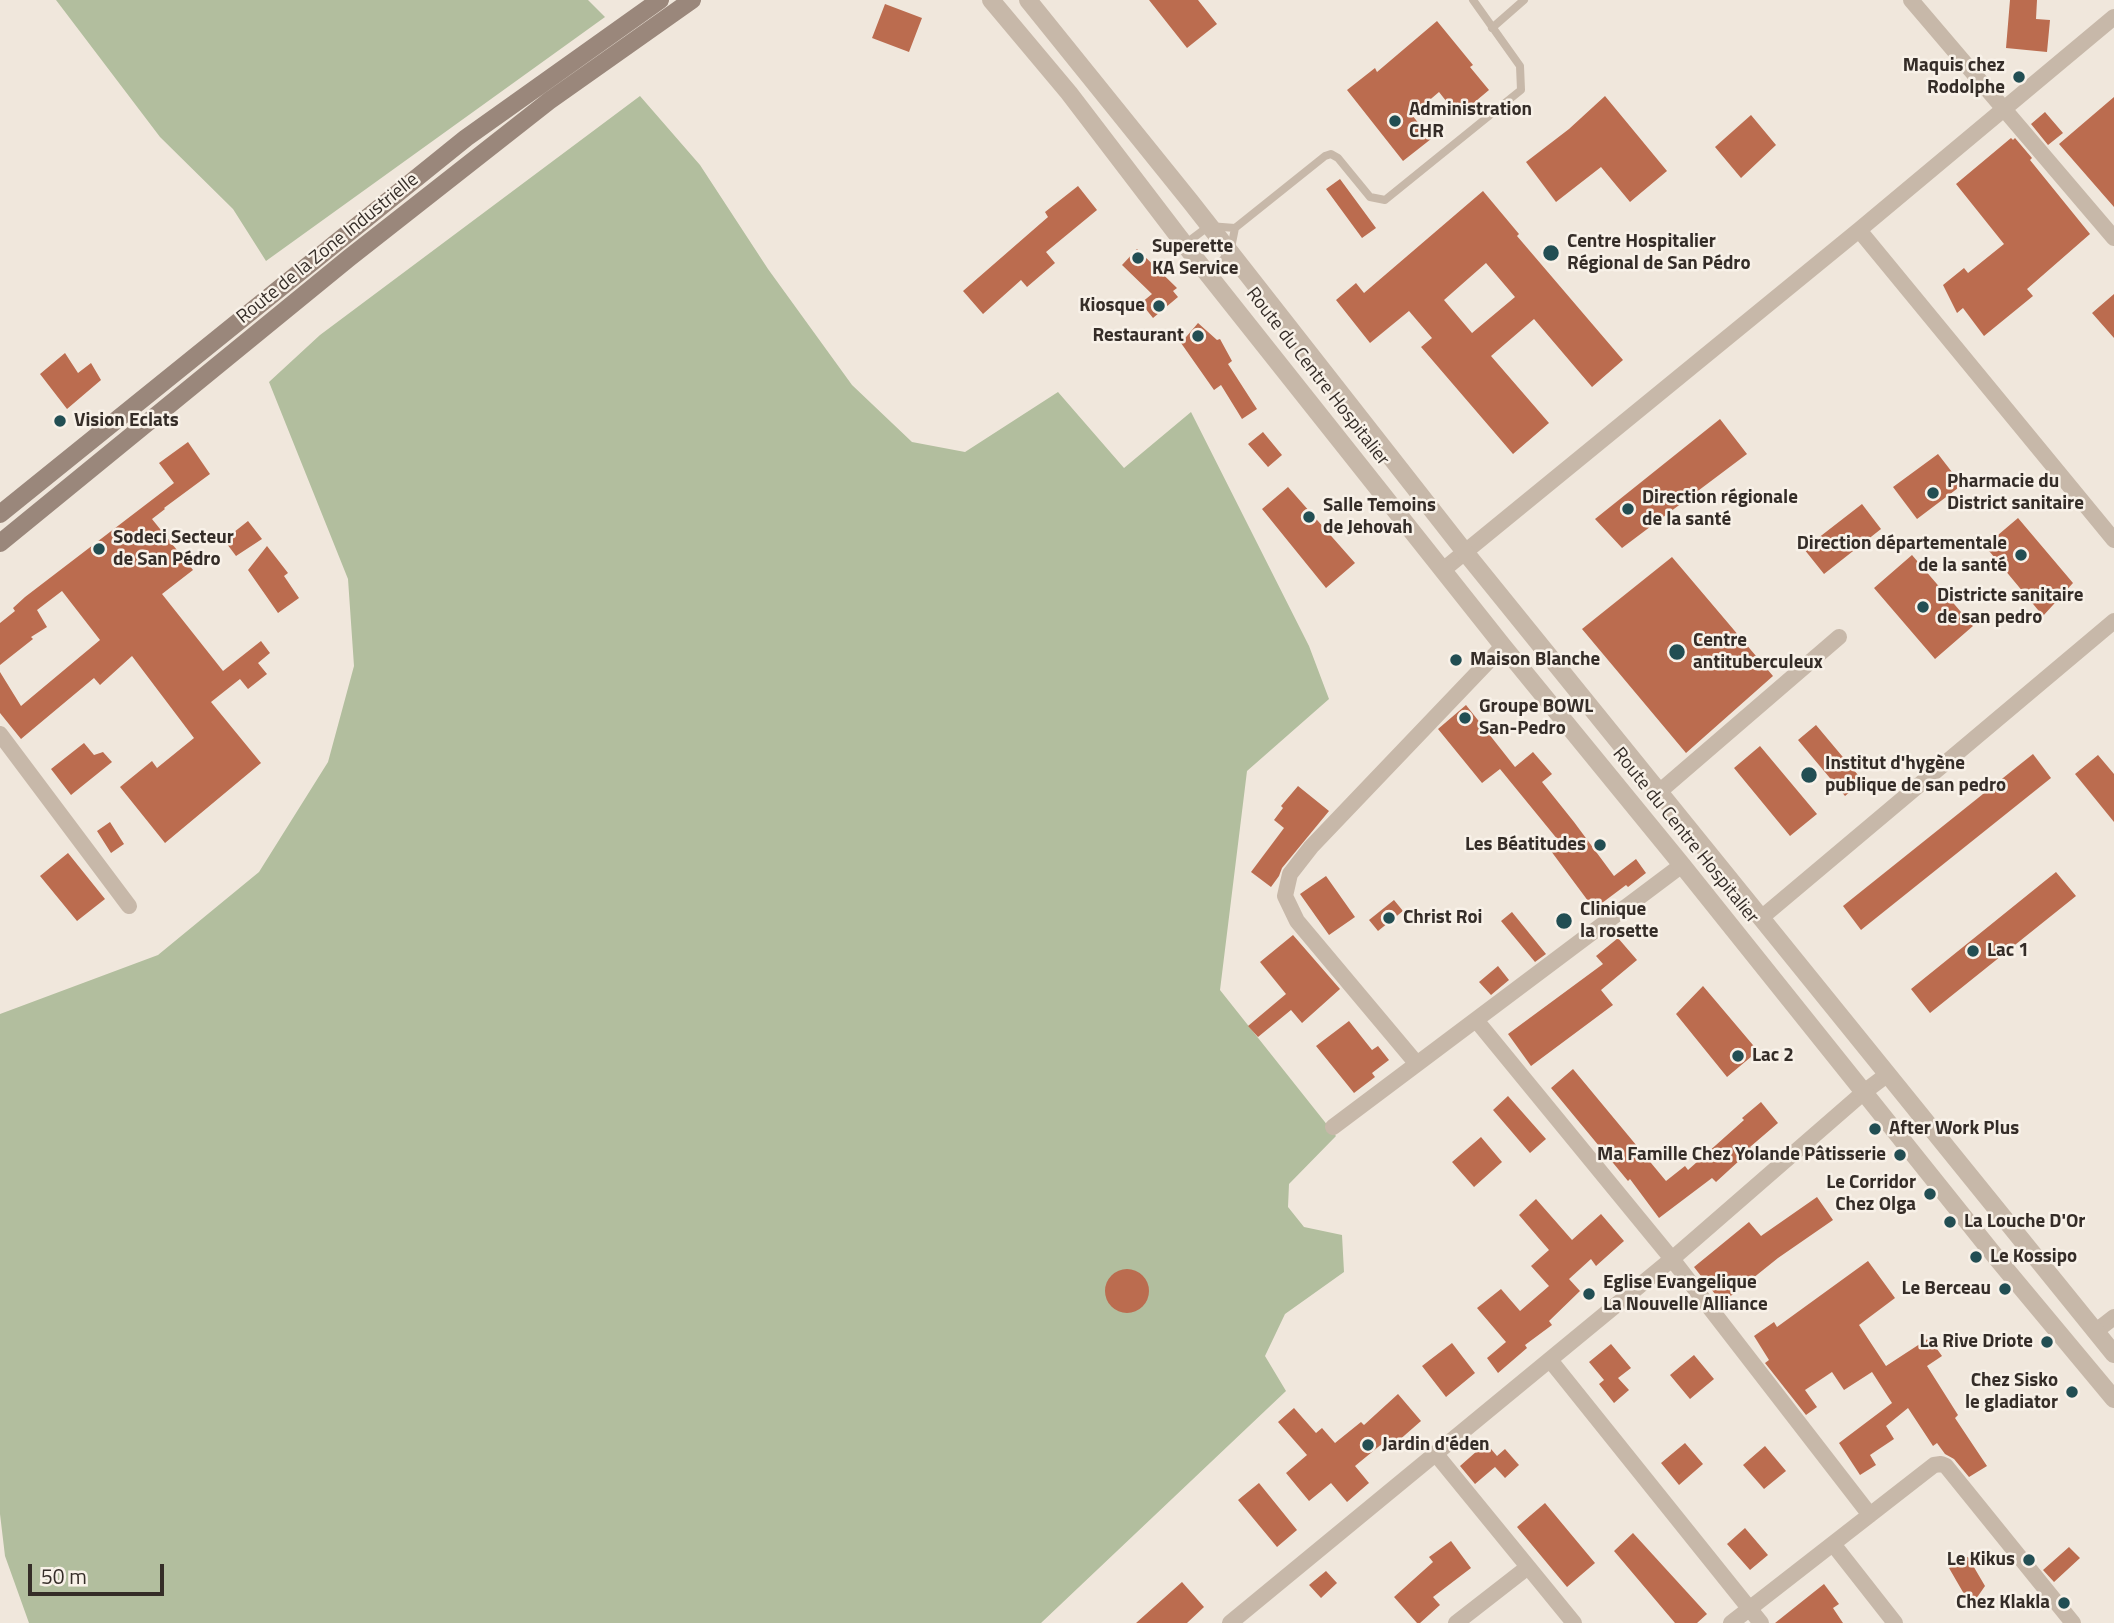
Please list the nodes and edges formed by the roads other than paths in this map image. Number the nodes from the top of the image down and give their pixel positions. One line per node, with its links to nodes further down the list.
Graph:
1 (660, 0): 18 (main road, Route de la Zone Industrielle)
2 (692, 0): 20 (main road, Route de la Zone Industrielle)
3 (991, 0): 15 (street, Route du Centre Hospitalier)
4 (1028, 0): 11 (street, Route du Centre Hospitalier)
5 (1473, 0): 9 (lane)
6 (1524, 0): 9 (lane)
7 (1911, 0): 10 (street)
8 (2114, 17): 10 (street)
9 (1492, 28): 12 (lane)
10 (2004, 109): 13 (street); 14 (street)
11 (1209, 226): 12 (lane); 15 (lane); 16 (street, Route du Centre Hospitalier)
12 (1235, 228): 16 (lane)
13 (1858, 230): 19 (street); 21 (street)
14 (2114, 238)
15 (1185, 244): 17 (street, Route du Centre Hospitalier)
16 (1230, 253): 17 (lane); 21 (street, Route du Centre Hospitalier)
17 (1208, 274): 22 (street, Route du Centre Hospitalier)
18 (0, 514)
19 (2114, 540)
20 (0, 542)
21 (1465, 552): 22 (street); 27 (street, Route du Centre Hospitalier)
22 (1443, 570): 25 (street, Route du Centre Hospitalier)
23 (2114, 621): 30 (street)
24 (1839, 637): 27 (street)
25 (1503, 646): 28 (street, Route du Centre Hospitalier); 32 (street)
26 (0, 734): 29 (street)
27 (1659, 792): 30 (street, Route du Centre Hospitalier)
28 (1682, 865): 31 (street); 34 (street, Route du Centre Hospitalier)
29 (129, 906)
30 (1761, 918): 33 (street, Route du Centre Hospitalier)
31 (1476, 1020): 32 (street); 36 (street)
32 (1417, 1064): 35 (street)
33 (1888, 1074): 34 (street); 38 (street, Route du Centre Hospitalier)
34 (1864, 1092): 36 (street); 41 (street, Route du Centre Hospitalier)
35 (1333, 1128)
36 (1672, 1259): 40 (street); 43 (street)
37 (2114, 1317): 38 (street)
38 (2096, 1331): 39 (street, Route du Centre Hospitalier)
39 (2114, 1354)
40 (1549, 1360): 42 (street); 46 (street)
41 (2114, 1399)
42 (1436, 1453): 45 (street); 47 (street)
43 (1870, 1516): 44 (street); 53 (street)
44 (1833, 1544): 46 (street); 52 (street)
45 (1528, 1567): 48 (street); 49 (street)
46 (1750, 1608): 50 (street); 51 (street)
47 (1230, 1623)
48 (1456, 1623)
49 (1574, 1623)
50 (1731, 1623)
51 (1761, 1623)
52 (1895, 1623)
53 (2073, 1623)

